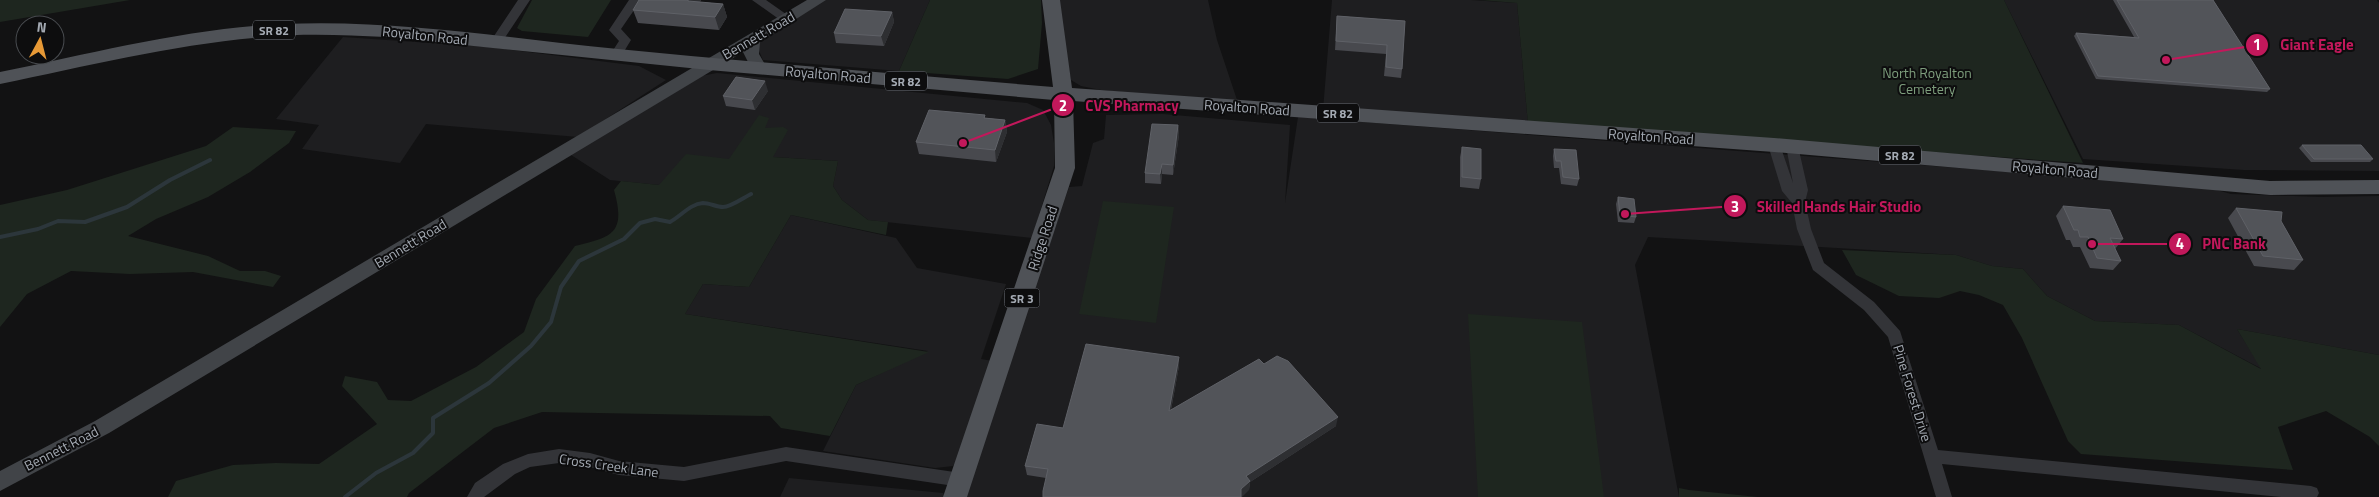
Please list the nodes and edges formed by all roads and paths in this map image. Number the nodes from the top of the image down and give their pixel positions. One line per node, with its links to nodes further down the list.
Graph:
1 (524, 0): 8 (street)
2 (635, 0): 9 (street)
3 (758, 0): 6 (street)
4 (818, 0): 6 (street, Bennett Road)
5 (1051, 0): 13 (main road, Ridge Road / SR 3)
6 (787, 19): 7 (street, Bennett Road)
7 (752, 39): 10 (street, Bennett Road); 11 (street)
8 (496, 42): 9 (main road, Royalton Road / SR 82); 12 (main road, Royalton Road / SR 82)
9 (616, 55): 10 (main road, Royalton Road / SR 82)
10 (708, 64): 11 (main road, Royalton Road / SR 82); 17 (street, Bennett Road)
11 (759, 68): 13 (main road, Royalton Road / SR 82)
12 (0, 78)
13 (1063, 94): 14 (main road, Royalton Road / SR 82); 18 (main road, Ridge Road / SR 3)
14 (1783, 146): 15 (main road, Royalton Road / SR 82); 16 (street, Pine Forest Drive)
15 (2379, 187)
16 (1932, 456): 19 (street); 21 (street, Pine Forest Drive)
17 (0, 482)
18 (958, 488): 20 (street, Cross Creek Lane)
19 (2311, 493)
20 (475, 497)
21 (1944, 497)

